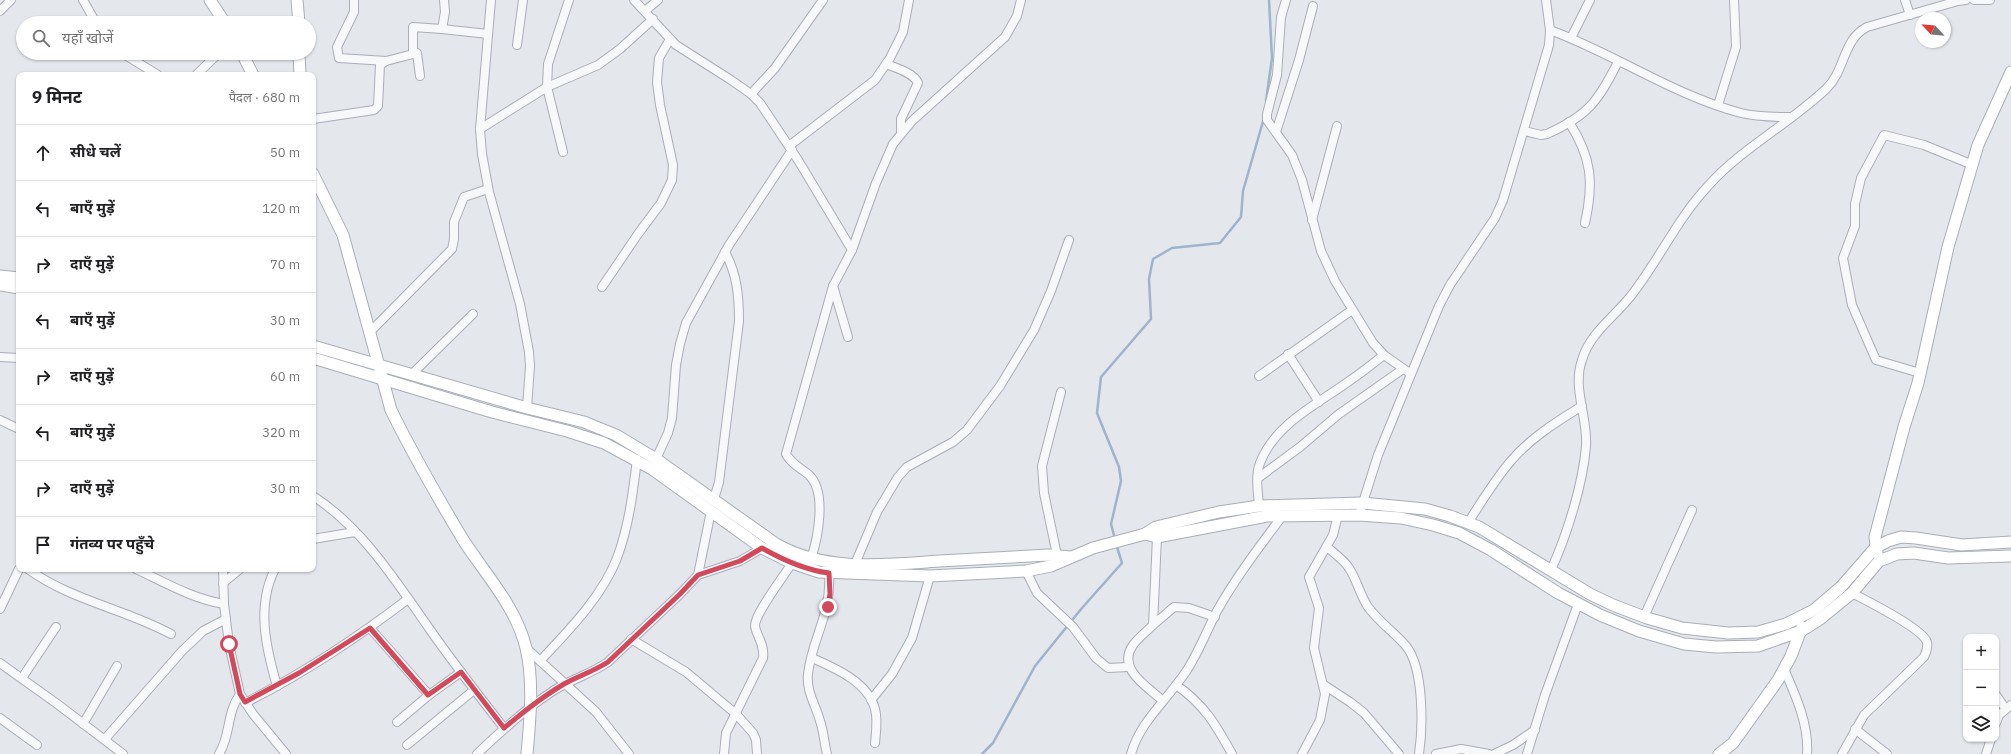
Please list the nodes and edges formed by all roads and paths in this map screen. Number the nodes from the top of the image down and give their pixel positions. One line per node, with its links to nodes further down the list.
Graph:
1 (11, 0): 24 (street)
2 (83, 0): 27 (street)
3 (210, 0): 28 (street)
4 (297, 0): 29 (street)
5 (354, 0): 42 (street)
6 (444, 0): 31 (street)
7 (490, 0): 33 (street)
8 (523, 0): 36 (street)
9 (569, 0): 51 (street)
10 (634, 0): 25 (street)
11 (658, 0): 25 (street)
12 (823, 0): 52 (street)
13 (909, 0): 44 (street)
14 (1021, 0): 60 (street)
15 (1286, 0): 61 (street)
16 (1546, 0): 32 (street)
17 (1590, 0): 34 (street)
18 (1734, 0): 53 (street)
19 (1905, 0): 26 (street)
20 (1966, 0): 26 (street)
21 (1974, 0): 22 (street)
22 (1990, 0)
23 (1313, 6): 61 (street)
24 (0, 11)
25 (645, 11): 30 (street)
26 (1910, 15): 54 (street)
27 (92, 16)
28 (220, 16)
29 (298, 16)
30 (652, 19): 35 (street); 51 (street)
31 (442, 30): 33 (street); 37 (street)
32 (1550, 30): 34 (street); 59 (street)
33 (488, 34): 58 (street)
34 (1571, 38): 43 (street)
35 (670, 39): 52 (street); 77 (street)
36 (517, 45)
37 (413, 54): 42 (street); 50 (street)
38 (133, 60): 45 (street)
39 (212, 60): 46 (street)
40 (246, 60): 47 (street)
41 (300, 60): 48 (street)
42 (386, 61): 55 (street)
43 (1618, 62): 53 (street); 56 (street)
44 (886, 64): 60 (street); 62 (street)
45 (153, 72)
46 (199, 72)
47 (252, 72)
48 (300, 72)
49 (2011, 72): 64 (street)
50 (420, 76)
51 (547, 87): 58 (street); 63 (street)
52 (751, 94): 62 (street)
53 (1718, 105): 54 (street)
54 (1789, 117): 97 (street)
55 (316, 119)
56 (1569, 122): 59 (street); 68 (street)
57 (1337, 126): 67 (street)
58 (480, 129): 66 (street)
59 (1524, 131): 92 (street)
60 (901, 132): 70 (street)
61 (1276, 132): 67 (street)
62 (790, 148): 70 (street); 71 (street)
63 (563, 152)
64 (1973, 165): 90 (street); 90 (street)
65 (316, 180): 80 (street)
66 (488, 189): 80 (street); 98 (street)
67 (1312, 221): 78 (street)
68 (1585, 224)
69 (1069, 240): 128 (street)
70 (852, 250): 75 (street)
71 (725, 252): 102 (street); 105 (street)
72 (0, 276): 73 (street)
73 (16, 278)
74 (0, 285): 76 (street)
75 (833, 286): 81 (street); 125 (street)
76 (16, 288)
77 (602, 288)
78 (1352, 310): 83 (street); 84 (street)
79 (473, 314): 91 (street)
80 (370, 332): 88 (street)
81 (848, 337)
82 (316, 347): 88 (street)
83 (1288, 354): 93 (street); 96 (street)
84 (1384, 355): 89 (street); 96 (street)
85 (0, 357): 86 (street)
86 (16, 358)
87 (316, 359): 94 (street)
88 (378, 365): 91 (street); 94 (street)
89 (1403, 369): 92 (street); 103 (street)
90 (1920, 373): 121 (street)
91 (412, 374): 98 (street)
92 (1411, 374): 106 (street)
93 (1259, 376)
94 (382, 378): 101 (street); 156 (street)
95 (1061, 392): 122 (street)
96 (1319, 402): 103 (street)
97 (1582, 406): 113 (street); 129 (street)
98 (527, 408): 102 (street)
99 (0, 420): 100 (street)
100 (16, 428)
101 (637, 459): 109 (street); 158 (street)
102 (656, 459): 105 (street)
103 (1258, 478): 107 (street)
104 (316, 498): 114 (street)
105 (714, 499): 125 (street)
106 (1362, 503): 107 (street); 111 (street); 113 (street)
107 (1259, 506): 115 (street)
108 (1692, 510): 147 (street)
109 (711, 511): 120 (street); 138 (street)
110 (1338, 515): 111 (street); 112 (street); 119 (street)
111 (1359, 515): 144 (street)
112 (1283, 516): 116 (street); 148 (street)
113 (1468, 523): 129 (street)
114 (355, 532): 117 (street); 142 (street)
115 (1145, 534): 116 (street); 124 (street)
116 (1157, 537): 150 (street)
117 (316, 538)
118 (2011, 542): 121 (street)
119 (1327, 547): 167 (street); 204 (street)
120 (762, 548): 127 (street); 138 (street)
121 (1875, 548): 126 (street); 146 (street)
122 (1057, 555): 124 (street); 128 (street)
123 (2011, 556): 126 (street)
124 (1074, 557): 130 (street)
125 (811, 559): 128 (street)
126 (1879, 561): 141 (street)
127 (792, 563): 137 (street); 178 (street)
128 (855, 564)
129 (1551, 570): 147 (street)
130 (1026, 571): 139 (street); 161 (street)
131 (18, 572): 145 (street)
132 (32, 572): 154 (street)
133 (143, 572): 143 (street)
134 (221, 572): 140 (street)
135 (237, 572): 140 (street)
136 (274, 572): 168 (street)
137 (829, 573): 139 (street); 157 (street)
138 (698, 575): 155 (street)
139 (930, 576): 173 (street)
140 (223, 584): 143 (street)
141 (1852, 593): 153 (street); 184 (street)
142 (408, 599): 152 (street); 163 (street)
143 (224, 604): 149 (street)
144 (1578, 604): 153 (street); 185 (street)
145 (0, 610)
146 (1805, 615): 147 (street); 153 (street)
147 (1644, 616)
148 (1214, 617): 150 (street); 166 (street)
149 (226, 620): 170 (street); 186 (street)
150 (1153, 625): 161 (street)
151 (56, 627): 164 (street)
152 (370, 628): 168 (street); 171 (street)
153 (1801, 631): 162 (street)
154 (171, 634)
155 (632, 639): 165 (street); 178 (street)
156 (526, 648): 158 (street); 176 (street)
157 (812, 658): 173 (street); 199 (street)
158 (540, 660): 165 (street)
159 (0, 663): 164 (street)
160 (117, 666): 182 (street)
161 (1128, 667): 174 (street)
162 (1784, 669): 209 (street); 210 (street)
163 (461, 672): 169 (street); 171 (street)
164 (22, 678): 182 (street)
165 (566, 683): 176 (street); 196 (street)
166 (1176, 685): 174 (street); 201 (street)
167 (1324, 685): 202 (street); 203 (street)
168 (276, 686): 175 (street)
169 (474, 690): 183 (street); 190 (street)
170 (240, 694): 175 (street); 192 (street)
171 (428, 695): 181 (street)
172 (1999, 698): 177 (street)
173 (871, 700): 188 (street)
174 (1163, 701): 200 (street)
175 (245, 702): 193 (street)
176 (530, 707): 183 (street); 195 (street)
177 (2008, 707): 180 (street)
178 (736, 714): 197 (street); 198 (street)
179 (0, 718): 189 (street)
180 (1999, 718)
181 (397, 722)
182 (83, 724): 186 (street)
183 (504, 728): 194 (street)
184 (1855, 729): 211 (street); 212 (street)
185 (1534, 730): 207 (street); 208 (street)
186 (105, 739): 191 (street)
187 (1990, 742): 213 (street)
188 (875, 743)
189 (37, 745)
190 (407, 745)
191 (123, 754)
192 (219, 754)
193 (286, 754)
194 (477, 754)
195 (528, 754)
196 (629, 754)
197 (724, 754)
198 (758, 754)
199 (827, 754)
200 (1131, 754)
201 (1232, 754)
202 (1302, 754)
203 (1399, 754)
204 (1419, 754)
205 (1436, 754): 206 (street)
206 (1490, 754)
207 (1494, 754)
208 (1527, 754)
209 (1719, 754)
210 (1807, 754)
211 (1842, 754)
212 (1887, 754)
213 (1986, 754)

